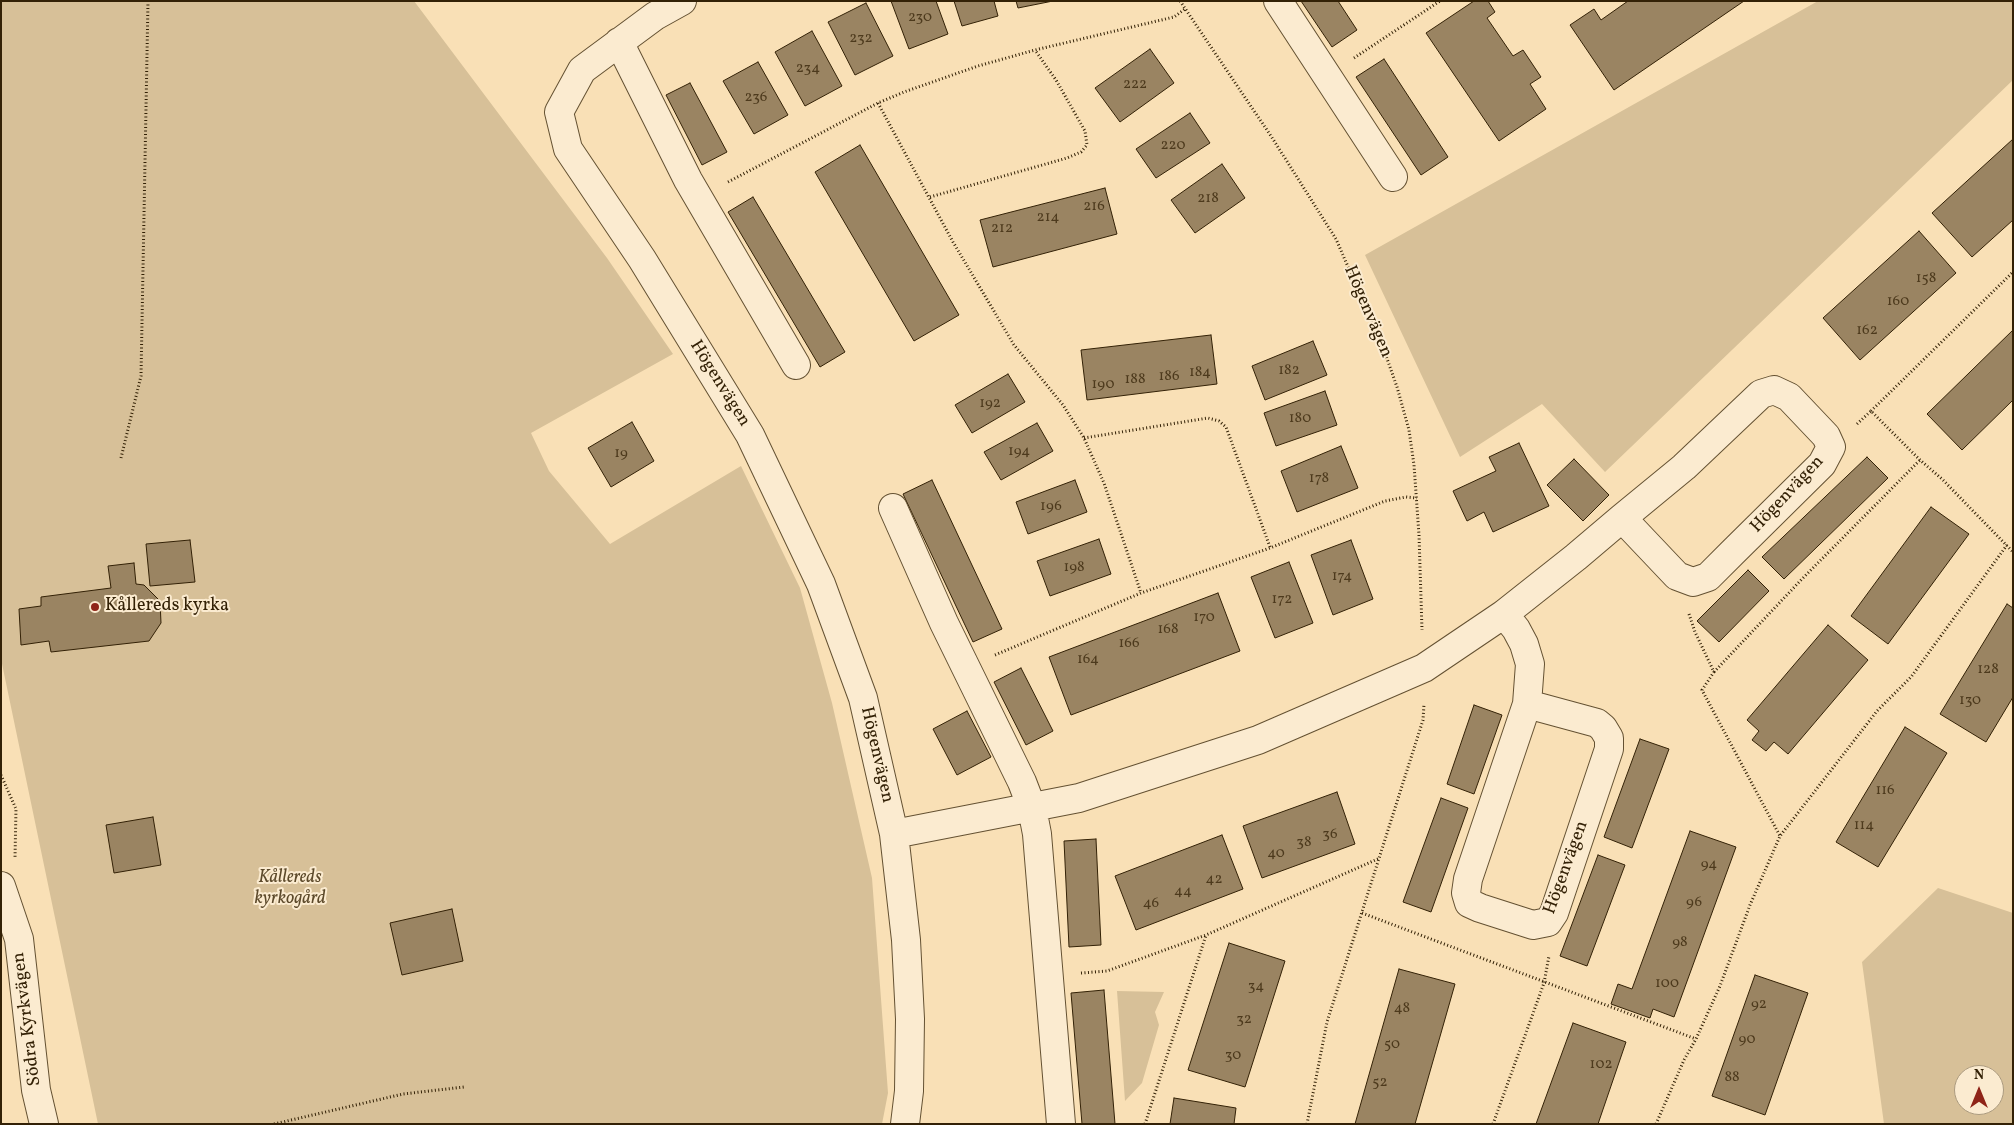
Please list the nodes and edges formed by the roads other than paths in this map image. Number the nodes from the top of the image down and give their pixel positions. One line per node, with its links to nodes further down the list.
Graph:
1 (682, 1): 3 (street, Högenvägen)
2 (1278, 1): 4 (street)
3 (619, 42): 5 (street); 11 (street, Högenvägen)
4 (1392, 177)
5 (796, 364)
6 (893, 508): 10 (street)
7 (1622, 518): 7 (street, Högenvägen); 8 (street, Högenvägen)
8 (1504, 614): 9 (street, Högenvägen); 10 (street, Högenvägen)
9 (1528, 704): 9 (street, Högenvägen)
10 (1032, 808): 11 (street, Högenvägen); 15 (street)
11 (894, 834): 14 (street, Högenvägen)
12 (1, 886): 13 (street, Södra Kyrkvägen)
13 (44, 1124)
14 (905, 1124)
15 (1062, 1124)

